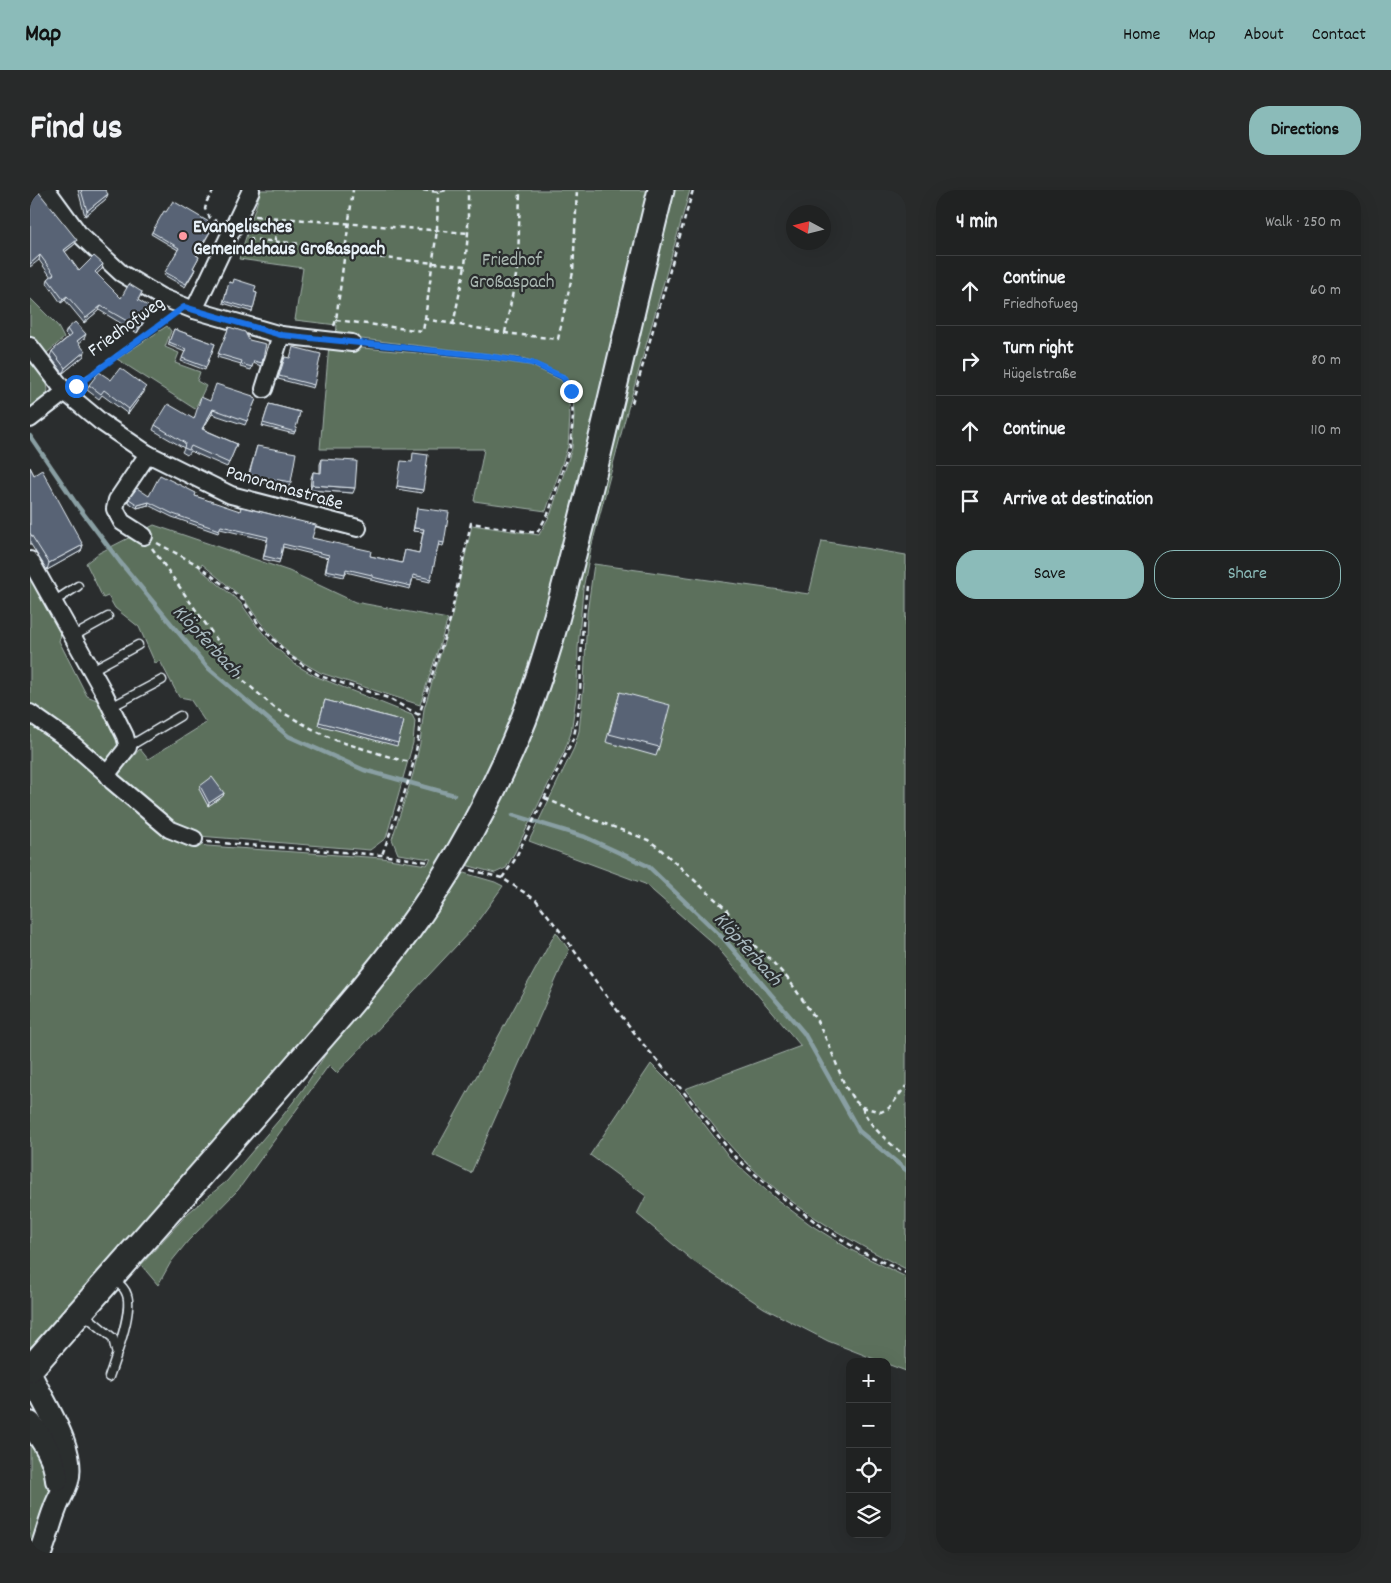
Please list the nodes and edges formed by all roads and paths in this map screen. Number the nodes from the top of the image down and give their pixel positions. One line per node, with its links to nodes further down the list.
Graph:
1 (47, 190): 25 (street)
2 (214, 190): 16 (path)
3 (250, 190): 13 (street, Friedhofweg)
4 (353, 190): 15 (path)
5 (423, 190): 12 (path)
6 (447, 190): 12 (path)
7 (468, 190): 18 (path)
8 (520, 190): 28 (path)
9 (577, 190): 28 (path)
10 (661, 190): 65 (main road)
11 (693, 190): 34 (path)
12 (438, 192): 17 (path)
13 (239, 214): 14 (path); 16 (street, Friedhofweg)
14 (277, 217): 15 (path); 20 (path)
15 (349, 223): 17 (path); 21 (path)
16 (230, 228): 25 (street, Friedhofweg)
17 (437, 230): 18 (path); 23 (path)
18 (468, 233): 24 (path)
19 (248, 239): 20 (path)
20 (275, 241): 21 (path)
21 (345, 248): 22 (path)
22 (344, 254): 23 (path); 26 (path)
23 (433, 262): 24 (path); 26 (path)
24 (465, 266): 27 (path)
25 (189, 309): 29 (street); 33 (path, Friedhofweg)
26 (424, 319): 27 (path)
27 (453, 325): 28 (path)
28 (505, 333)
29 (281, 335): 30 (street); 32 (street)
30 (352, 342): 50 (path)
31 (30, 346): 33 (street, Panoramastraße)
32 (264, 388)
33 (65, 392): 35 (street); 36 (street, Panoramastraße)
34 (631, 407)
35 (30, 419)
36 (148, 454): 37 (street, Panoramastraße); 38 (street)
37 (358, 528)
38 (144, 536): 50 (path); 53 (path)
39 (30, 560): 42 (street)
40 (588, 578): 55 (path)
41 (78, 586): 42 (lane)
42 (53, 602): 44 (street)
43 (108, 617): 44 (lane)
44 (72, 637): 46 (street)
45 (138, 645): 46 (lane)
46 (92, 670): 48 (street)
47 (162, 680): 48 (lane)
48 (111, 707): 52 (street)
49 (30, 713): 54 (street)
50 (419, 715): 53 (path)
51 (180, 716): 52 (lane)
52 (128, 747): 54 (street)
53 (412, 762): 57 (path)
54 (107, 774): 56 (street)
55 (546, 798): 60 (path); 62 (path)
56 (194, 839): 57 (path)
57 (382, 855): 58 (path)
58 (429, 862)
59 (471, 870): 60 (path)
60 (502, 878): 64 (path)
61 (906, 1086): 62 (path)
62 (862, 1107): 63 (path)
63 (906, 1156)
64 (906, 1273)
65 (111, 1277): 66 (main road); 67 (lane)
66 (80, 1311): 67 (lane); 68 (main road)
67 (116, 1353): 70 (lane)
68 (30, 1368)
69 (30, 1374): 74 (main road)
70 (109, 1377)
71 (30, 1423): 73 (main road)
72 (30, 1436): 73 (main road)
73 (49, 1450): 74 (main road)
74 (55, 1509): 75 (main road)
75 (40, 1553)

